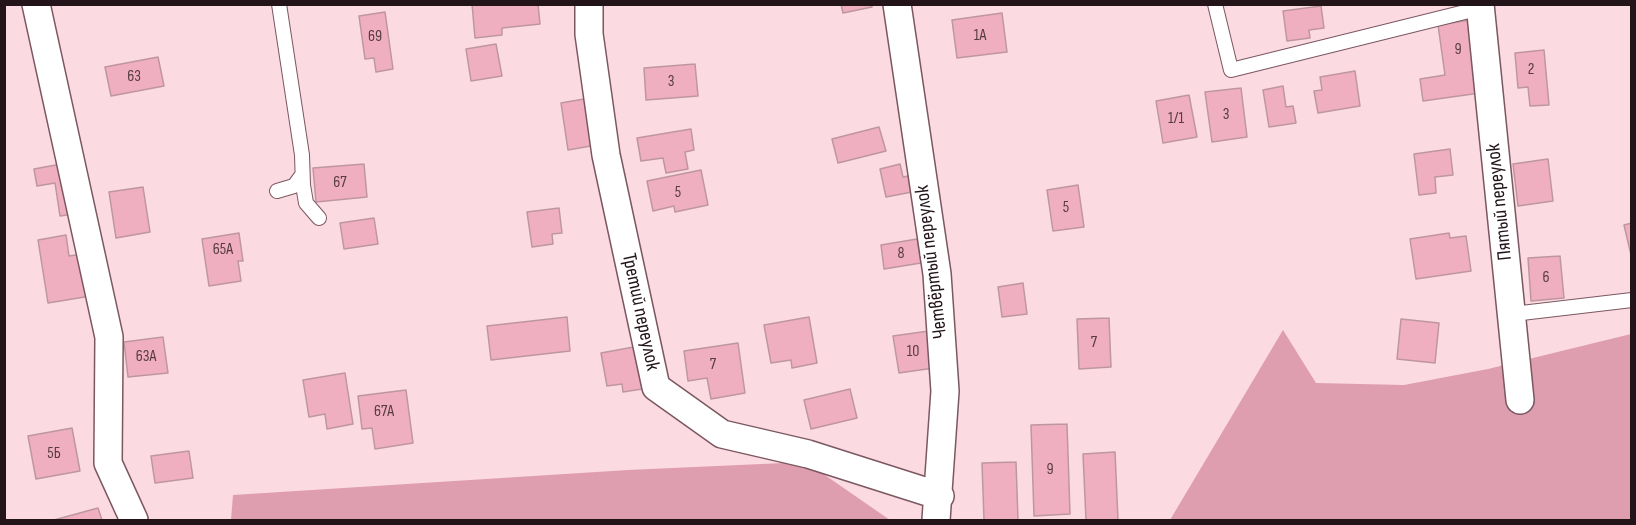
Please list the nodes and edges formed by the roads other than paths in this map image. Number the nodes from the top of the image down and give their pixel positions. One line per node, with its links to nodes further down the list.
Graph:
1 (36, 4): 14 (street)
2 (279, 4): 7 (lane)
3 (589, 4): 13 (street, Третий переулок)
4 (897, 4): 13 (street, Четвёртый переулок)
5 (1215, 4): 6 (lane)
6 (1480, 6): 11 (street, Пятый переулок)
7 (302, 175): 8 (lane); 9 (lane)
8 (278, 191)
9 (320, 218)
10 (1632, 300): 11 (lane)
11 (1513, 314): 12 (street, Пятый переулок)
12 (1520, 400)
13 (938, 508)
14 (134, 520)

